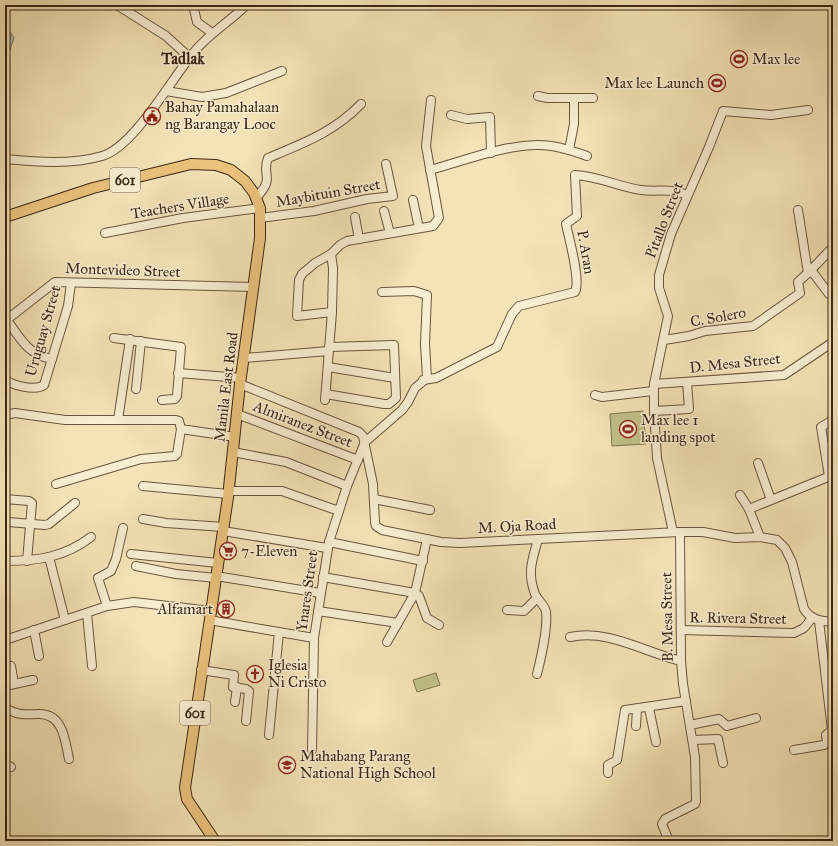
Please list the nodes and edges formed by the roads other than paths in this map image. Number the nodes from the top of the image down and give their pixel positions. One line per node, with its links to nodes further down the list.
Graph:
1 (118, 5): 5 (street)
2 (193, 5): 4 (street)
3 (246, 5): 4 (street)
4 (212, 33): 5 (street)
5 (190, 57): 7 (street)
6 (282, 71): 7 (street)
7 (166, 91): 18 (street)
8 (538, 96): 9 (street)
9 (574, 98): 10 (street); 15 (street)
10 (593, 98)
11 (431, 100): 20 (street)
12 (361, 104): 22 (street)
13 (808, 110): 21 (street, Pitallo Street)
14 (451, 115): 16 (street)
15 (569, 150): 16 (street); 17 (street)
16 (491, 153): 20 (street)
17 (587, 156)
18 (5, 160)
19 (386, 164): 26 (street, Maybituin Street)
20 (430, 170): 29 (street)
21 (687, 195): 44 (street, Pitallo Street); 54 (street, P. Aran)
22 (256, 198): 26 (main road, Manila East Road / 601); 27 (main road, Manila East Road / 601)
23 (413, 200): 29 (street)
24 (798, 210): 35 (street)
25 (384, 211): 31 (street)
26 (260, 213): 30 (street, Teachers Village); 37 (main road, Manila East Road / 601)
27 (5, 217)
28 (355, 217): 32 (street)
29 (419, 228): 31 (street)
30 (105, 233)
31 (390, 234): 32 (street)
32 (358, 239): 34 (street)
33 (833, 247): 35 (street)
34 (331, 254): 40 (street); 40 (street)
35 (809, 272): 39 (street); 44 (street, C. Solero)
36 (71, 283): 37 (street, Montevideo Street); 41 (street, Montevideo Street); 49 (street, Uruguay Street)
37 (253, 287): 48 (main road, Manila East Road / 601)
38 (382, 292): 54 (street)
39 (832, 295)
40 (332, 312): 47 (street)
41 (6, 320): 49 (street)
42 (114, 338): 43 (street)
43 (130, 339): 45 (street); 64 (street)
44 (664, 340): 57 (street, Pitallo Street)
45 (141, 341): 51 (street); 58 (street)
46 (833, 342): 56 (street, D. Mesa Street)
47 (329, 349): 48 (street); 50 (street); 52 (street)
48 (244, 358): 55 (main road, Manila East Road / 601)
49 (52, 359): 53 (street, Uruguay Street)
50 (328, 367): 52 (street); 52 (street)
51 (178, 373): 55 (street); 60 (street)
52 (395, 378)
53 (5, 379)
54 (425, 379): 68 (street)
55 (241, 381): 62 (main road, Manila East Road / 601); 68 (street)
56 (687, 382): 57 (street, D. Mesa Street); 61 (street)
57 (654, 387): 59 (street, D. Mesa Street); 61 (street, Pitallo Street)
58 (136, 389)
59 (595, 395)
60 (162, 400)
61 (654, 411): 90 (street, Pitallo Street)
62 (237, 414): 67 (main road, Manila East Road / 601); 70 (street, Almiranez Street)
63 (5, 415): 64 (street)
64 (118, 420): 66 (street)
65 (833, 420): 72 (street)
66 (181, 428): 67 (street); 73 (street)
67 (235, 437): 69 (main road, Manila East Road / 601)
68 (365, 442): 70 (street, Ynares Street); 79 (street, M. Oja Road)
69 (234, 452): 75 (street); 76 (main road, Manila East Road / 601)
70 (358, 460): 75 (street, Ynares Street)
71 (758, 463): 80 (street)
72 (831, 475): 80 (street)
73 (56, 484)
74 (143, 486): 76 (street)
75 (347, 486): 84 (street, Ynares Street)
76 (229, 492): 84 (street); 89 (main road, Manila East Road / 601)
77 (740, 495): 82 (street)
78 (5, 499): 87 (street)
79 (374, 499): 83 (street); 93 (street, M. Oja Road)
80 (771, 500): 82 (street)
81 (75, 503): 87 (street)
82 (749, 509): 92 (street)
83 (430, 510)
84 (339, 511): 95 (street, Ynares Street)
85 (142, 519): 89 (street)
86 (5, 520): 87 (street)
87 (30, 524): 99 (street)
88 (123, 528): 108 (street)
89 (223, 529): 95 (street); 101 (main road, Manila East Road / 601)
90 (677, 532): 92 (street, M. Oja Road); 94 (street, M. Oja Road); 119 (street, B. Mesa Street)
91 (91, 537): 97 (street)
92 (760, 537): 113 (street, M. Oja Road)
93 (427, 539): 94 (street, M. Oja Road); 100 (street)
94 (538, 539): 107 (street)
95 (328, 545): 100 (street); 104 (street, Ynares Street)
96 (131, 554): 101 (street)
97 (49, 557): 99 (street); 114 (street)
98 (5, 560): 99 (street)
99 (27, 561)
100 (423, 561): 106 (street)
101 (218, 563): 103 (main road, Manila East Road / 601)
102 (136, 566): 103 (street)
103 (216, 577): 105 (street); 112 (main road, Manila East Road / 601)
104 (323, 577): 105 (street, Ynares Street); 106 (street)
105 (320, 592): 110 (street, Ynares Street)
106 (415, 593): 116 (street); 117 (street)
107 (537, 598): 109 (street); 130 (street)
108 (107, 606): 111 (street); 112 (street)
109 (507, 610)
110 (318, 611): 116 (street); 122 (street, Ynares Street)
111 (86, 613): 114 (street); 128 (street)
112 (210, 615): 120 (street); 129 (main road, Manila East Road / 601)
113 (816, 619): 115 (street); 119 (street, R. Rivera Street); 148 (street)
114 (65, 620): 118 (street)
115 (833, 622)
116 (398, 623): 124 (street)
117 (439, 625)
118 (34, 630): 123 (street); 125 (street)
119 (681, 630): 126 (street, B. Mesa Street)
120 (279, 632): 122 (street); 144 (street)
121 (570, 637): 126 (street)
122 (314, 638): 147 (street, Ynares Street)
123 (5, 640)
124 (387, 642)
125 (39, 656)
126 (681, 661): 135 (street, B. Mesa Street)
127 (11, 666): 132 (street)
128 (92, 666)
129 (201, 670): 134 (street); 152 (main road, Manila East Road / 601)
130 (536, 674)
131 (33, 680): 132 (street)
132 (14, 684): 133 (street)
133 (5, 686)
134 (235, 687): 136 (street); 141 (street)
135 (686, 701): 138 (street); 142 (street, B. Mesa Street)
136 (235, 702)
137 (5, 708): 149 (street)
138 (649, 708): 139 (street); 146 (street)
139 (637, 709): 143 (street); 151 (street)
140 (756, 718): 142 (street)
141 (246, 722)
142 (690, 725): 145 (street, B. Mesa Street)
143 (636, 726)
144 (270, 735)
145 (692, 740): 150 (street); 153 (street, B. Mesa Street)
146 (656, 742)
147 (312, 750)
148 (794, 750)
149 (69, 759)
150 (723, 763)
151 (608, 773)
152 (215, 841)
153 (669, 841)

